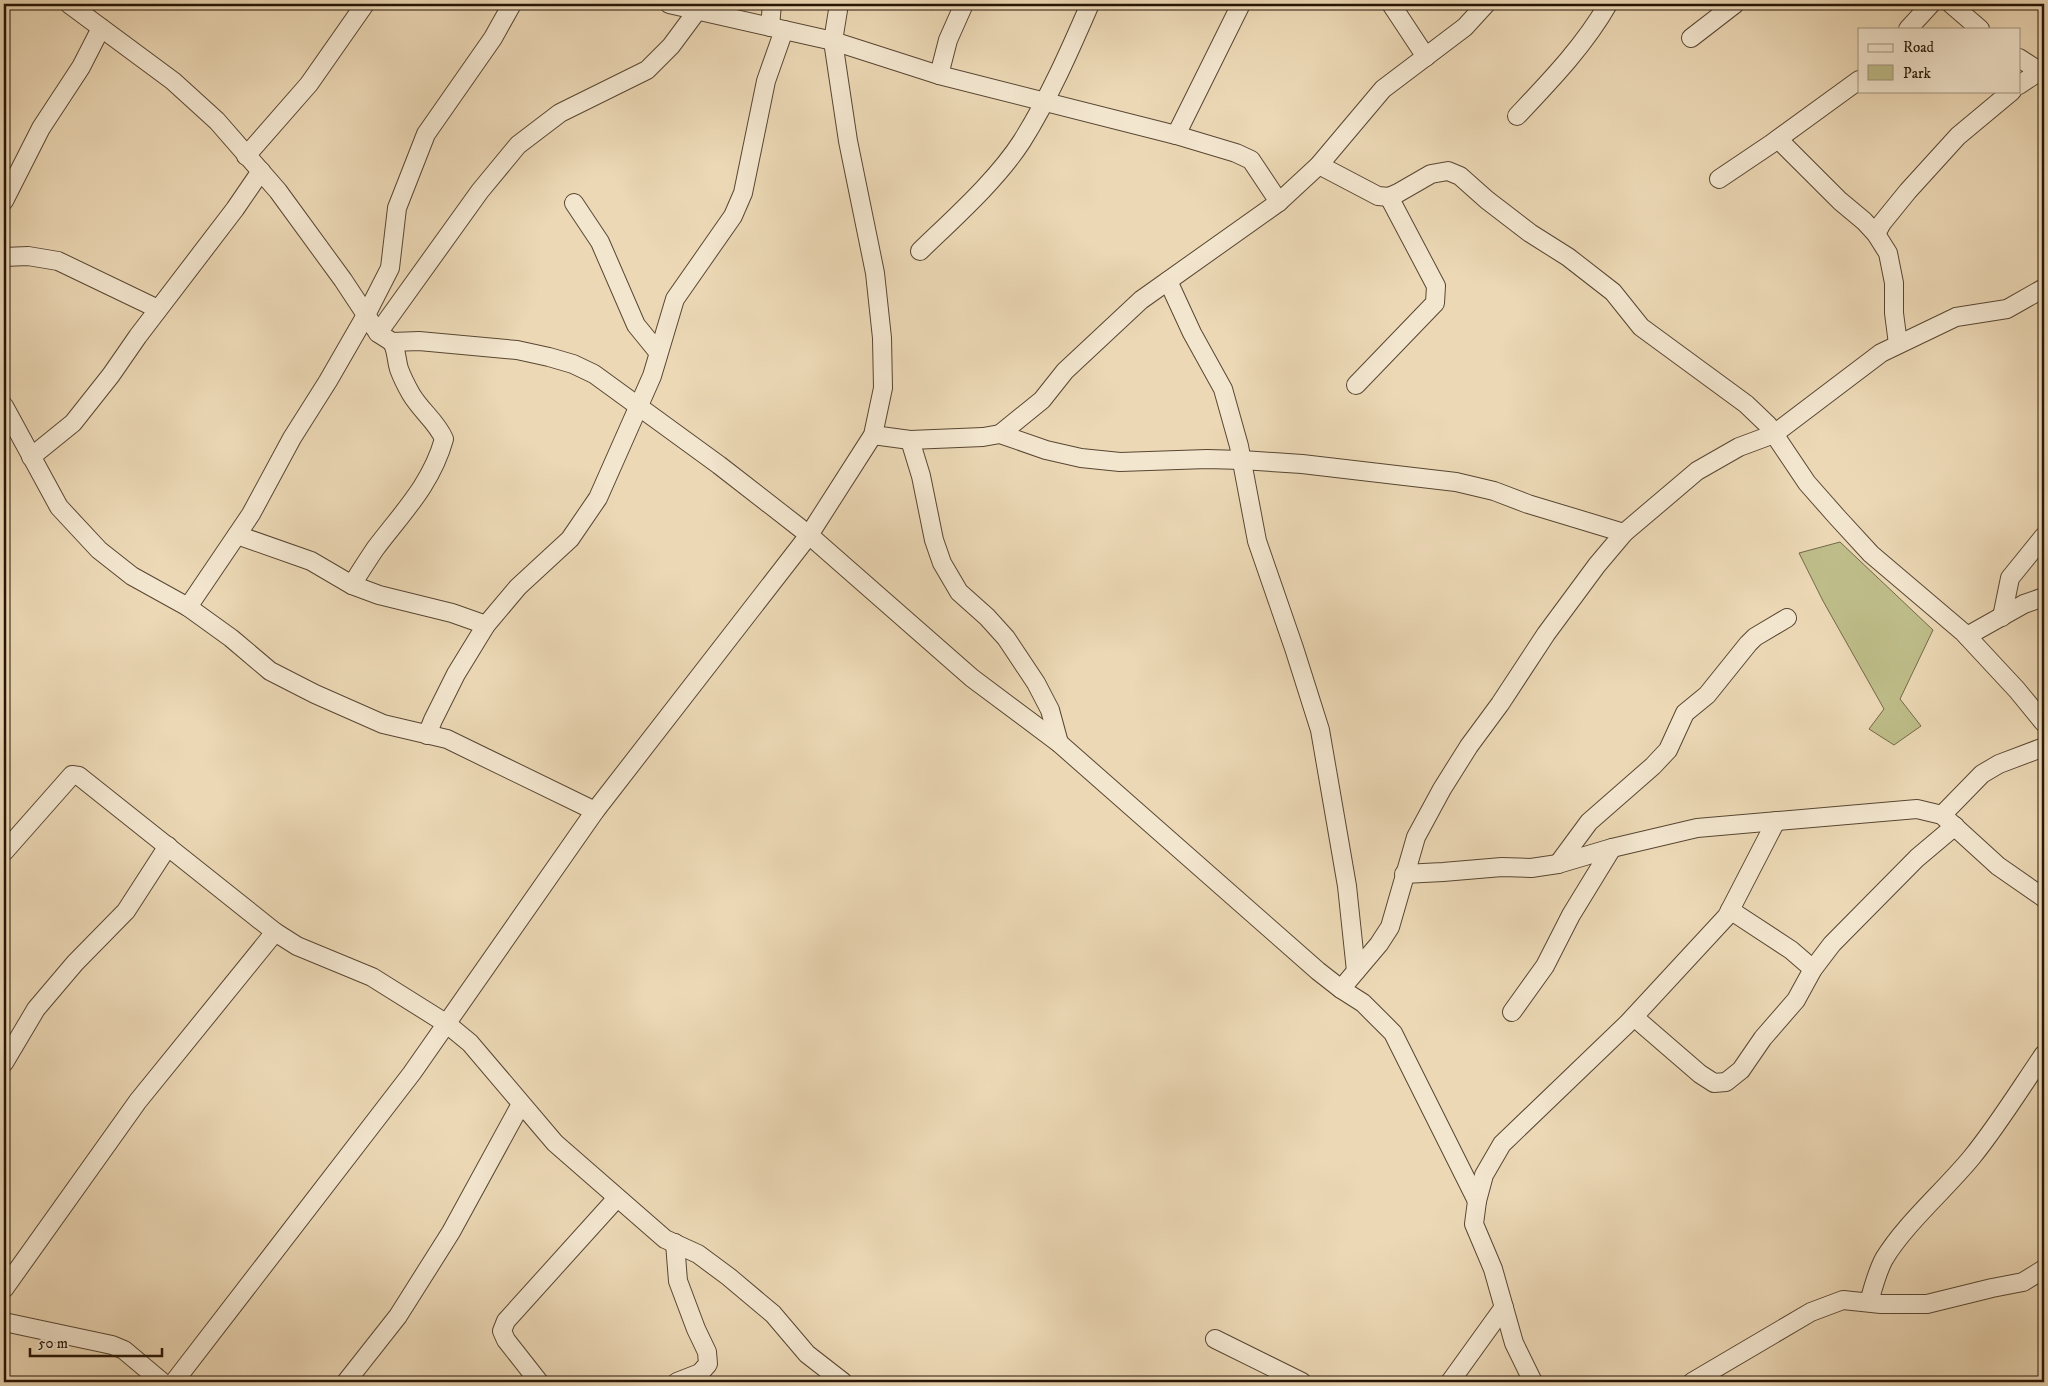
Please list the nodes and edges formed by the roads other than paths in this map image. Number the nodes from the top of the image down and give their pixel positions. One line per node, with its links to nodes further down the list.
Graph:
1 (69, 4): 16 (street)
2 (365, 4): 35 (street)
3 (512, 4): 49 (street)
4 (669, 4): 17 (street)
5 (772, 4): 19 (street)
6 (839, 4): 23 (street)
7 (964, 4): 27 (street)
8 (1090, 4): 31 (street)
9 (1241, 4): 33 (street)
10 (1391, 4): 24 (street)
11 (1486, 4): 24 (street)
12 (1608, 4): 32 (street)
13 (1735, 4): 22 (street)
14 (1931, 4): 20 (street)
15 (1951, 4): 21 (street)
16 (91, 10): 18 (street)
17 (697, 11): 19 (street); 50 (street)
18 (101, 28): 35 (street); 40 (street)
19 (777, 28): 23 (street); 52 (street)
20 (1909, 28)
21 (1979, 28)
22 (1691, 38)
23 (833, 40): 27 (street); 56 (street)
24 (1426, 57): 36 (street)
25 (2020, 59): 26 (street)
26 (2042, 72): 29 (street)
27 (939, 75): 31 (street)
28 (1858, 81): 34 (street)
29 (2020, 85)
30 (2011, 92): 43 (street)
31 (1044, 101): 33 (street); 44 (street)
32 (1517, 116)
33 (1176, 135): 41 (street)
34 (1778, 139): 38 (street); 43 (street)
35 (246, 156): 37 (street)
36 (1319, 165): 39 (street); 41 (street)
37 (261, 171): 48 (street); 49 (street)
38 (1719, 179)
39 (1389, 197): 53 (street); 58 (street)
40 (4, 202)
41 (1279, 202): 46 (street)
42 (574, 203): 52 (street)
43 (1876, 234): 51 (street)
44 (920, 251)
45 (4, 257): 48 (street)
46 (1168, 281): 57 (street); 61 (street)
47 (2044, 288): 51 (street)
48 (158, 309): 60 (street)
49 (366, 315): 50 (street); 63 (street)
50 (385, 338): 55 (street); 66 (street)
51 (1898, 344): 58 (street)
52 (658, 352): 55 (street)
53 (1356, 385)
54 (4, 406): 60 (street)
55 (639, 406): 64 (street); 71 (street)
56 (873, 434): 59 (street); 64 (street)
57 (1000, 434): 59 (street); 61 (street)
58 (1774, 434): 62 (street); 72 (street)
59 (910, 440): 75 (street)
60 (32, 457): 68 (street)
61 (1242, 460): 62 (street); 89 (street)
62 (1624, 533): 84 (street)
63 (237, 535): 66 (street); 68 (street)
64 (809, 535): 75 (street); 77 (street)
65 (2044, 536): 69 (street)
66 (352, 585): 71 (street)
67 (2044, 597): 69 (street)
68 (188, 607): 74 (street)
69 (2002, 617): 72 (street)
70 (1787, 618): 83 (street)
71 (486, 625): 74 (street)
72 (1967, 636): 73 (street)
73 (2044, 723)
74 (428, 735): 77 (street)
75 (1059, 743): 90 (street)
76 (2044, 747): 78 (street)
77 (595, 811): 93 (street)
78 (1949, 821): 79 (street); 85 (street); 88 (street)
79 (1776, 822): 81 (street); 86 (street)
80 (168, 846): 82 (street); 87 (street); 95 (street)
81 (1612, 848): 83 (street); 91 (street)
82 (4, 852)
83 (1558, 864): 84 (street)
84 (1404, 874): 89 (street)
85 (2044, 898)
86 (1730, 910): 88 (street); 92 (street)
87 (275, 932): 93 (street); 101 (street)
88 (1814, 969): 92 (street)
89 (1356, 971): 90 (street)
90 (1341, 989): 98 (street)
91 (1512, 1012)
92 (1634, 1017): 98 (street)
93 (447, 1024): 96 (street); 107 (street)
94 (2044, 1054): 102 (street)
95 (4, 1063)
96 (521, 1104): 97 (street); 108 (street)
97 (617, 1198): 99 (street); 109 (street)
98 (1477, 1201): 103 (street)
99 (675, 1243): 110 (street); 111 (street)
100 (2044, 1269): 102 (street)
101 (4, 1289)
102 (1869, 1302): 115 (street)
103 (1504, 1308): 113 (street); 114 (street)
104 (4, 1322): 106 (street)
105 (1215, 1338): 112 (street)
106 (162, 1382)
107 (174, 1382)
108 (346, 1382)
109 (539, 1382)
110 (677, 1382)
111 (843, 1382)
112 (1302, 1382)
113 (1450, 1382)
114 (1533, 1382)
115 (1692, 1382)

